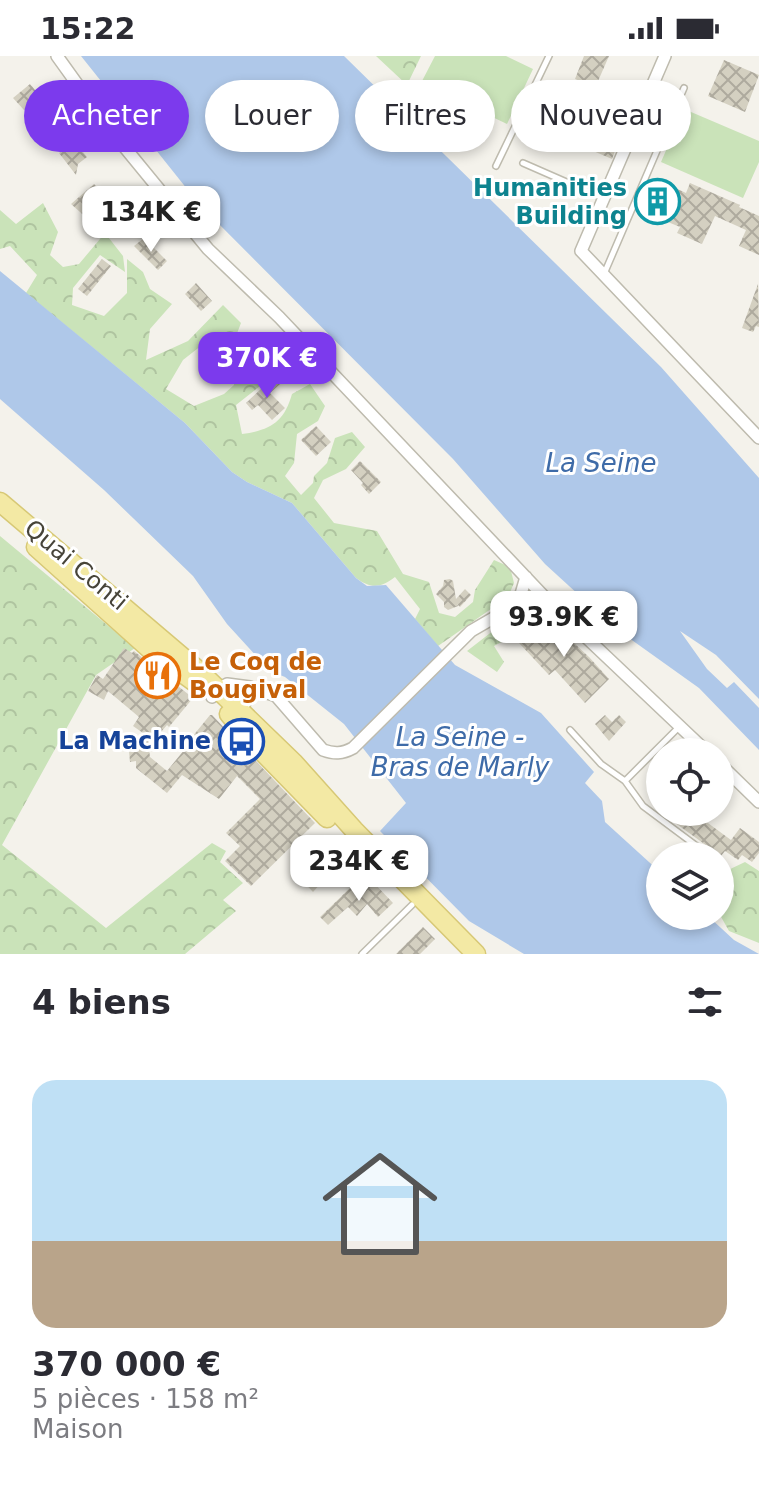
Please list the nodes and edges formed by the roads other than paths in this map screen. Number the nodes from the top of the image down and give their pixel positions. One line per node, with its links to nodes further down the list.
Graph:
1 (57, 56): 12 (street)
2 (549, 56): 6 (lane)
3 (665, 56): 7 (street)
4 (657, 152): 8 (lane)
5 (523, 163): 7 (lane)
6 (496, 166)
7 (603, 198): 8 (street)
8 (604, 275): 9 (street)
9 (759, 438)
10 (0, 502): 15 (main road, Quai Conti)
11 (0, 516): 15 (main road, Quai Conti)
12 (526, 577): 13 (street); 14 (street)
13 (514, 606): 14 (street); 16 (street)
14 (553, 606): 19 (street)
15 (146, 635): 17 (main road)
16 (250, 687): 17 (street); 18 (street)
17 (215, 693): 18 (main road)
18 (236, 713): 26 (main road); 29 (main road)
19 (680, 726): 21 (street); 23 (lane)
20 (570, 730): 23 (lane)
21 (692, 738)
22 (734, 778): 24 (street)
23 (625, 781): 25 (lane)
24 (759, 802)
25 (691, 842)
26 (412, 905): 27 (lane); 28 (main road)
27 (362, 954)
28 (461, 954)
29 (476, 954)

